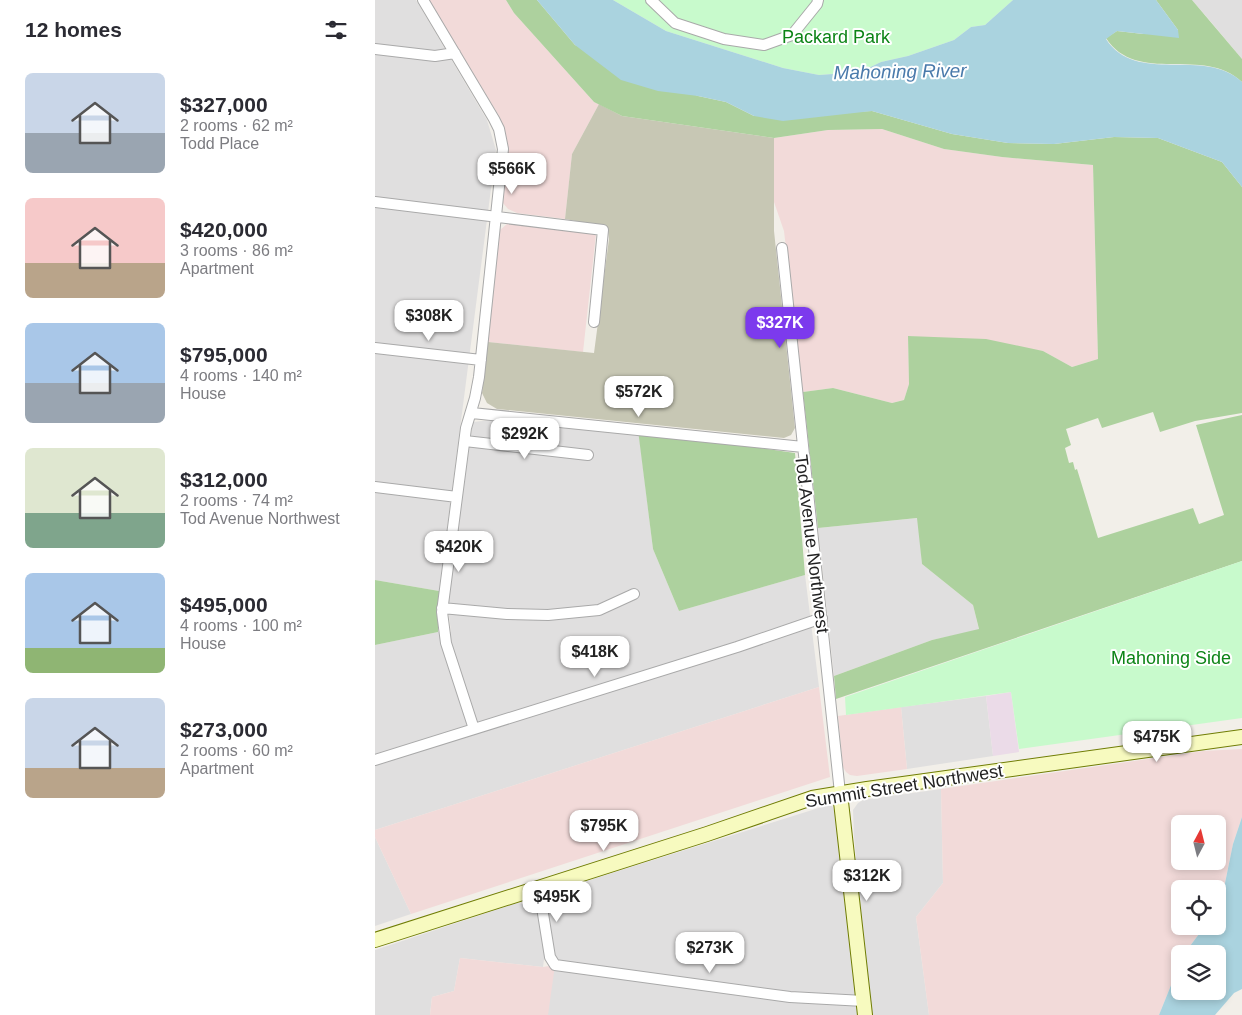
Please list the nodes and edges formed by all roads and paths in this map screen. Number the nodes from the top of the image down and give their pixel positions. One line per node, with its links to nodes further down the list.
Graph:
1 (423, 0): 5 (street)
2 (651, 0): 3 (street)
3 (818, 0)
4 (375, 49): 5 (street)
5 (455, 53): 7 (street)
6 (375, 202): 7 (street)
7 (497, 217): 9 (street); 11 (street)
8 (782, 248): 14 (street)
9 (594, 322)
10 (375, 348): 11 (street)
11 (481, 360): 12 (street)
12 (471, 413): 13 (street); 14 (street, Tod Avenue Northwest)
13 (465, 441): 15 (street); 17 (street)
14 (803, 447): 20 (street, Tod Avenue Northwest)
15 (588, 455)
16 (375, 487): 17 (street)
17 (457, 497): 19 (street)
18 (634, 594): 19 (street)
19 (442, 608): 21 (street)
20 (822, 618): 21 (street); 24 (street, Tod Avenue Northwest)
21 (474, 729): 23 (street)
22 (1242, 737): 24 (main road, Summit Street Northwest)
23 (375, 760)
24 (840, 793): 25 (main road, Summit Street Northwest); 27 (main road, Tod Avenue Northwest)
25 (539, 889): 26 (main road, Summit Street Northwest); 27 (street)
26 (375, 940)
27 (864, 1008)

